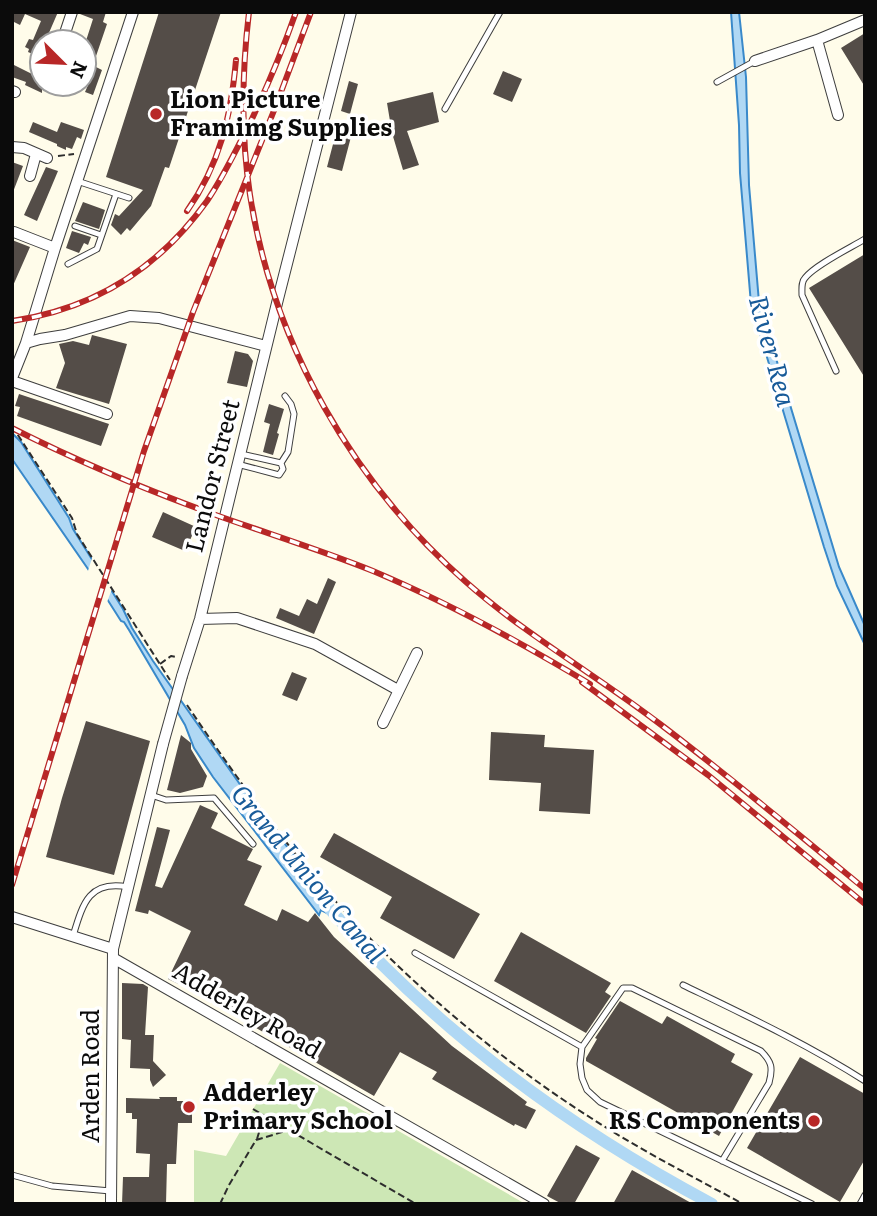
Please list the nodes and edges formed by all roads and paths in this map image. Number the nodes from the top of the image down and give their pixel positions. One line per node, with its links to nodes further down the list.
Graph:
1 (133, 12): 13 (street)
2 (351, 12): 25 (street, Landor Street)
3 (501, 12): 4 (lane); 9 (lane)
4 (509, 12)
5 (865, 20): 6 (street)
6 (817, 40): 7 (street); 10 (street)
7 (755, 61): 8 (lane)
8 (717, 82)
9 (445, 109)
10 (838, 115)
11 (12, 147): 12 (street)
12 (41, 156): 13 (path); 14 (street)
13 (85, 156): 15 (street)
14 (30, 176)
15 (77, 181): 16 (lane); 22 (street)
16 (116, 194): 17 (lane); 20 (lane)
17 (129, 198)
18 (75, 226): 20 (lane)
19 (14, 232): 22 (street)
20 (102, 235): 23 (lane)
21 (865, 239): 26 (lane)
22 (55, 248): 24 (street)
23 (68, 264)
24 (26, 344): 25 (street); 27 (street)
25 (266, 346): 31 (street, Landor Street)
26 (836, 371)
27 (12, 380): 29 (street)
28 (285, 396): 32 (lane)
29 (107, 414)
30 (12, 426): 36 (path)
31 (239, 459): 32 (lane); 32 (lane); 33 (street, Landor Street)
32 (281, 463)
33 (200, 619): 35 (street, Landor Street); 38 (street)
34 (417, 653): 38 (street)
35 (186, 661): 36 (path); 41 (street, Landor Street, bridge)
36 (159, 664): 37 (path)
37 (173, 685)
38 (398, 690): 40 (street)
39 (187, 706): 63 (path)
40 (383, 723)
41 (151, 795): 42 (lane); 43 (street, Landor Street)
42 (253, 844)
43 (128, 887): 45 (lane); 46 (street, Landor Street)
44 (12, 917): 45 (street, Adderley Road)
45 (73, 936): 46 (street, Adderley Road)
46 (113, 953): 57 (street, Arden Road); 62 (street, Adderley Road)
47 (415, 953): 49 (lane)
48 (683, 985): 50 (lane)
49 (582, 1047): 55 (lane); 55 (lane)
50 (865, 1081)
51 (253, 1109): 52 (path)
52 (260, 1113): 53 (path); 54 (path)
53 (289, 1130): 54 (path); 61 (path)
54 (256, 1140): 60 (path)
55 (722, 1161): 64 (lane)
56 (12, 1175): 57 (lane)
57 (111, 1191): 59 (street, Arden Road)
58 (865, 1195): 65 (lane)
59 (111, 1204)
60 (220, 1204)
61 (416, 1204)
62 (544, 1204)
63 (743, 1204)
64 (812, 1204)
65 (860, 1204)

